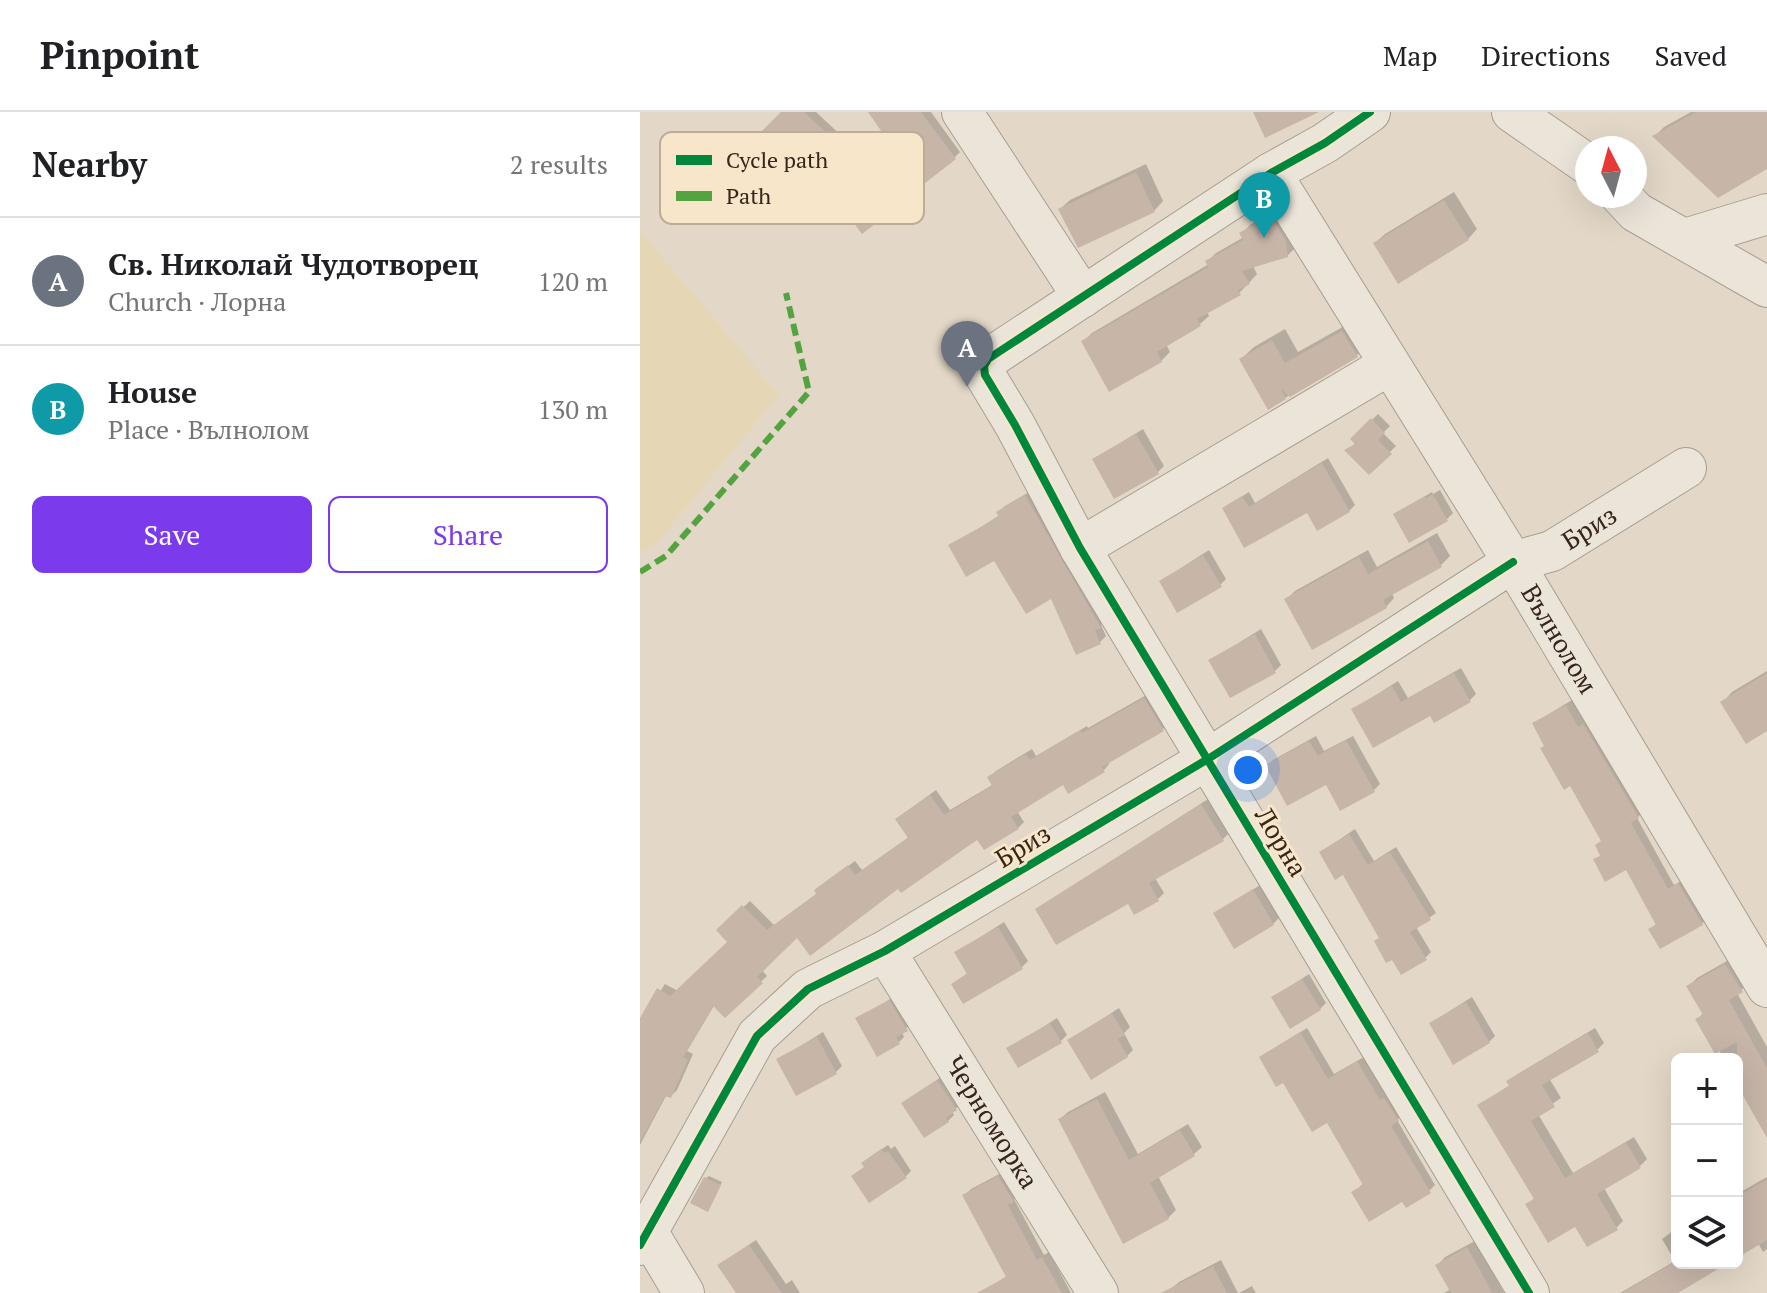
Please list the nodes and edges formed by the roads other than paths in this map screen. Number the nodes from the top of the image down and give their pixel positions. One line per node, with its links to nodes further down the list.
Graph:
1 (962, 112): 10 (street)
2 (1370, 112): 5 (street)
3 (1512, 112): 4 (street)
4 (1575, 156)
5 (1271, 173): 10 (street); 11 (street, Вълнолом)
6 (1632, 208): 8 (street)
7 (1767, 214): 8 (street)
8 (1685, 239): 9 (street)
9 (1767, 287)
10 (1083, 297): 13 (street, Лорна)
11 (1389, 365): 13 (street); 14 (street, Вълнолом)
12 (1686, 468): 14 (street, Бриз)
13 (1080, 548): 15 (street, Лорна)
14 (1513, 562): 15 (street, Бриз); 17 (street, Вълнолом)
15 (1208, 759): 16 (street, Бриз); 21 (street, Лорна)
16 (885, 951): 18 (street, Бриз); 20 (street, Черноморка)
17 (1767, 987)
18 (644, 1238): 19 (street)
19 (684, 1293)
20 (1098, 1293)
21 (1529, 1293)

